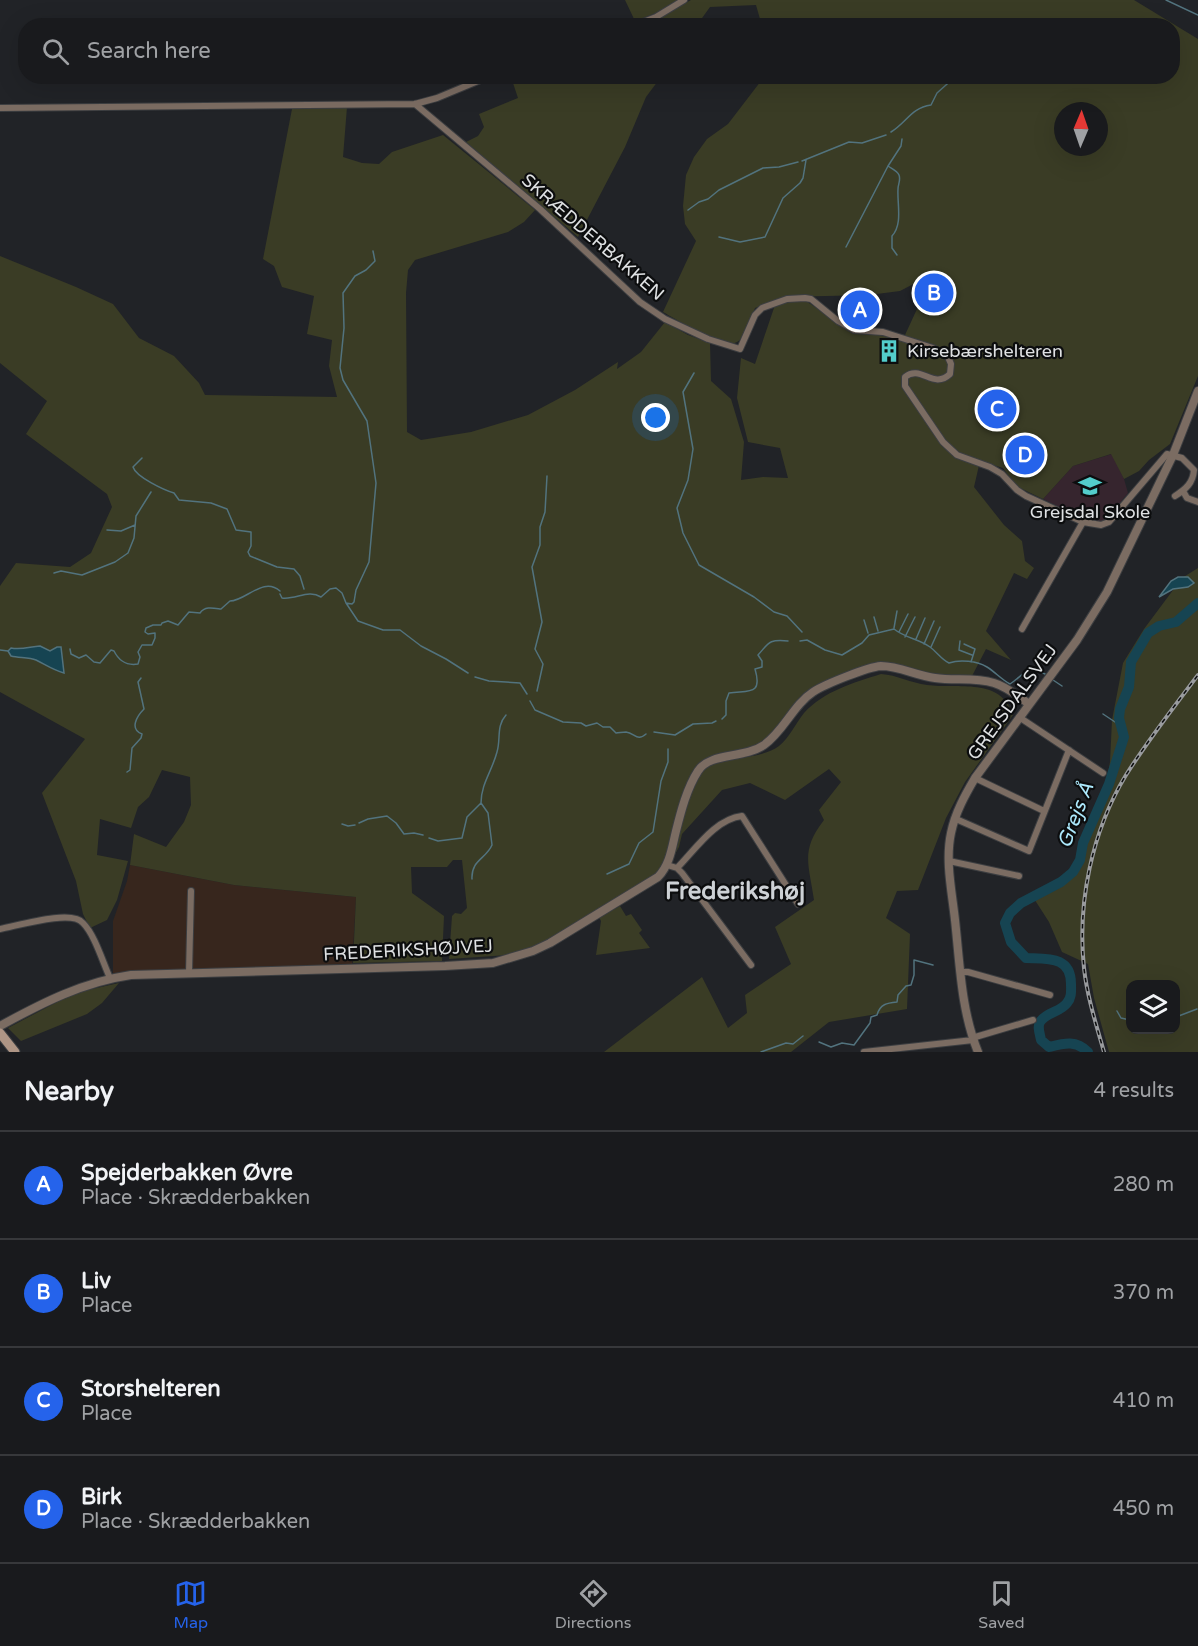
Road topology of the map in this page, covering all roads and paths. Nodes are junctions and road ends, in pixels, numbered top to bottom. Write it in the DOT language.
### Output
graph roads {
  1 [pos="684,0"];
  2 [pos="653,18"];
  3 [pos="471,84"];
  4 [pos="415,104"];
  5 [pos="0,108"];
  6 [pos="1198,391"];
  7 [pos="1173,454"];
  8 [pos="1196,470"];
  9 [pos="1183,491"];
  10 [pos="1175,496"];
  11 [pos="1198,502"];
  12 [pos="1083,522"];
  13 [pos="1022,629"];
  14 [pos="1029,704"];
  15 [pos="1019,717"];
  16 [pos="1069,750"];
  17 [pos="1103,773"];
  18 [pos="975,778"];
  19 [pos="1044,811"];
  20 [pos="956,819"];
  21 [pos="949,861"];
  22 [pos="667,865"];
  23 [pos="677,868"];
  24 [pos="1019,876"];
  25 [pos="191,891"];
  26 [pos="798,904"];
  27 [pos="0,929"];
  28 [pos="751,965"];
  29 [pos="960,972"];
  30 [pos="189,973"];
  31 [pos="110,978"];
  32 [pos="1050,995"];
  33 [pos="1033,1020"];
  34 [pos="0,1026"];
  35 [pos="0,1033"];
  36 [pos="973,1039"];
  37 [pos="890,1050"];
  38 [pos="15,1052"];
  39 [pos="864,1052"];
  40 [pos="978,1052"];
  1 -- 2 [label="street"];
  3 -- 4 [label="street"];
  4 -- 5 [label="street"];
  4 -- 12 [label="street, SKRÆDDERBAKKEN"];
  6 -- 7 [label="street, GREJSDALSVEJ"];
  7 -- 8 [label="street"];
  7 -- 12 [label="street, SKRÆDDERBAKKEN"];
  7 -- 14 [label="street, GREJSDALSVEJ"];
  8 -- 9 [label="street"];
  9 -- 10 [label="street"];
  9 -- 11 [label="street"];
  12 -- 13 [label="street"];
  14 -- 15 [label="street, GREJSDALSVEJ"];
  14 -- 22 [label="street"];
  15 -- 16 [label="street"];
  15 -- 18 [label="street, GREJSDALSVEJ"];
  16 -- 17 [label="street"];
  16 -- 19 [label="street"];
  18 -- 19 [label="street"];
  18 -- 20 [label="street, GREJSDALSVEJ"];
  19 -- 20 [label="street"];
  20 -- 21 [label="street, GREJSDALSVEJ"];
  21 -- 24 [label="street"];
  21 -- 29 [label="street, GREJSDALSVEJ"];
  22 -- 23 [label="street"];
  22 -- 30 [label="street, FREDERIKSHØJVEJ"];
  23 -- 26 [label="street"];
  23 -- 28 [label="street"];
  25 -- 30 [label="street"];
  27 -- 31 [label="street"];
  29 -- 32 [label="street"];
  29 -- 36 [label="street, GREJSDALSVEJ"];
  30 -- 31 [label="street, FREDERIKSHØJVEJ"];
  31 -- 34 [label="street, FREDERIKSHØJVEJ"];
  33 -- 36 [label="street"];
  35 -- 38 [label="main road"];
  36 -- 37 [label="street"];
  36 -- 40 [label="street, GREJSDALSVEJ"];
  37 -- 39 [label="street"];
}
